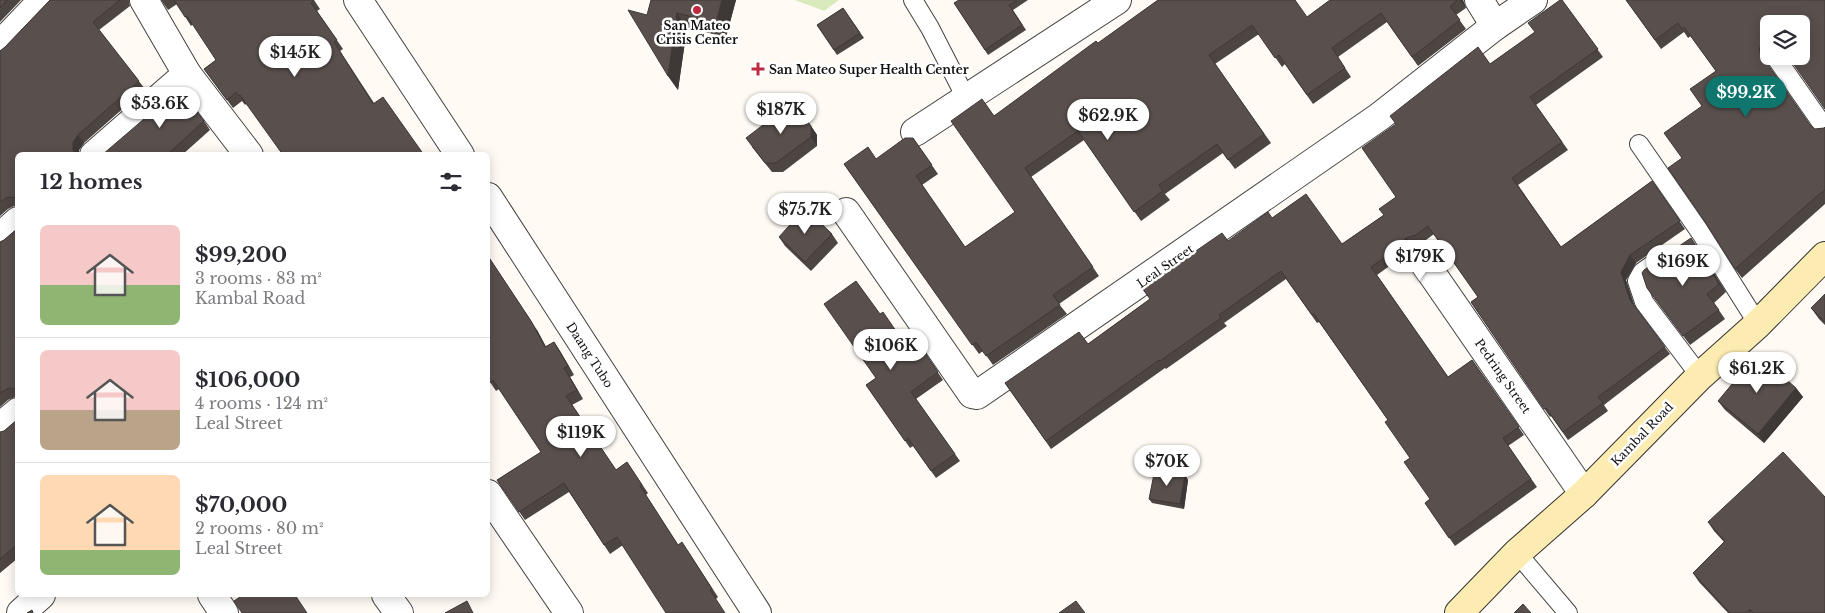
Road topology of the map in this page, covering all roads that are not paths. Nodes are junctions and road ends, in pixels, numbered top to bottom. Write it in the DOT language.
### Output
graph roads {
  1 [pos="43,0"];
  2 [pos="144,0"];
  3 [pos="358,0"];
  4 [pos="913,0"];
  5 [pos="1117,0"];
  6 [pos="1479,0"];
  7 [pos="1533,0"];
  8 [pos="1495,26"];
  9 [pos="0,44"];
  10 [pos="1781,65"];
  11 [pos="187,74"];
  12 [pos="966,98"];
  13 [pos="1825,128"];
  14 [pos="915,132"];
  15 [pos="1639,144"];
  16 [pos="97,152"];
  17 [pos="247,152"];
  18 [pos="458,152"];
  19 [pos="490,200"];
  20 [pos="846,212"];
  21 [pos="15,224"];
  22 [pos="1700,232"];
  23 [pos="0,236"];
  24 [pos="1825,256"];
  25 [pos="1421,258"];
  26 [pos="1758,324"];
  27 [pos="1700,376"];
  28 [pos="15,414"];
  29 [pos="0,427"];
  30 [pos="1584,494"];
  31 [pos="490,497"];
  32 [pos="1517,553"];
  33 [pos="213,597"];
  34 [pos="387,597"];
  35 [pos="1463,612"];
  36 [pos="224,613"];
  37 [pos="399,613"];
  38 [pos="569,613"];
  39 [pos="757,613"];
  40 [pos="1568,613"];
  1 -- 9 [label="street"];
  2 -- 11 [label="street"];
  3 -- 18 [label="street"];
  4 -- 12 [label="lane"];
  5 -- 12 [label="street"];
  6 -- 8 [label="street"];
  7 -- 8 [label="street, Leal Street"];
  8 -- 20 [label="street, Leal Street"];
  10 -- 13 [label="lane"];
  11 -- 16 [label="street"];
  11 -- 17 [label="street"];
  12 -- 14 [label="street"];
  15 -- 22 [label="lane"];
  19 -- 39 [label="street, Daang Tubo"];
  21 -- 23 [label="street"];
  22 -- 26 [label="lane"];
  22 -- 27 [label="lane"];
  24 -- 26 [label="main road, Kambal Road"];
  25 -- 30 [label="street, Pedring Street"];
  26 -- 27 [label="main road, Kambal Road"];
  27 -- 30 [label="main road, Kambal Road"];
  28 -- 29 [label="street"];
  30 -- 32 [label="main road, Kambal Road"];
  31 -- 38 [label="street"];
  32 -- 35 [label="main road, Kambal Road"];
  32 -- 40 [label="lane"];
  33 -- 36 [label="street"];
  34 -- 37 [label="street"];
}
